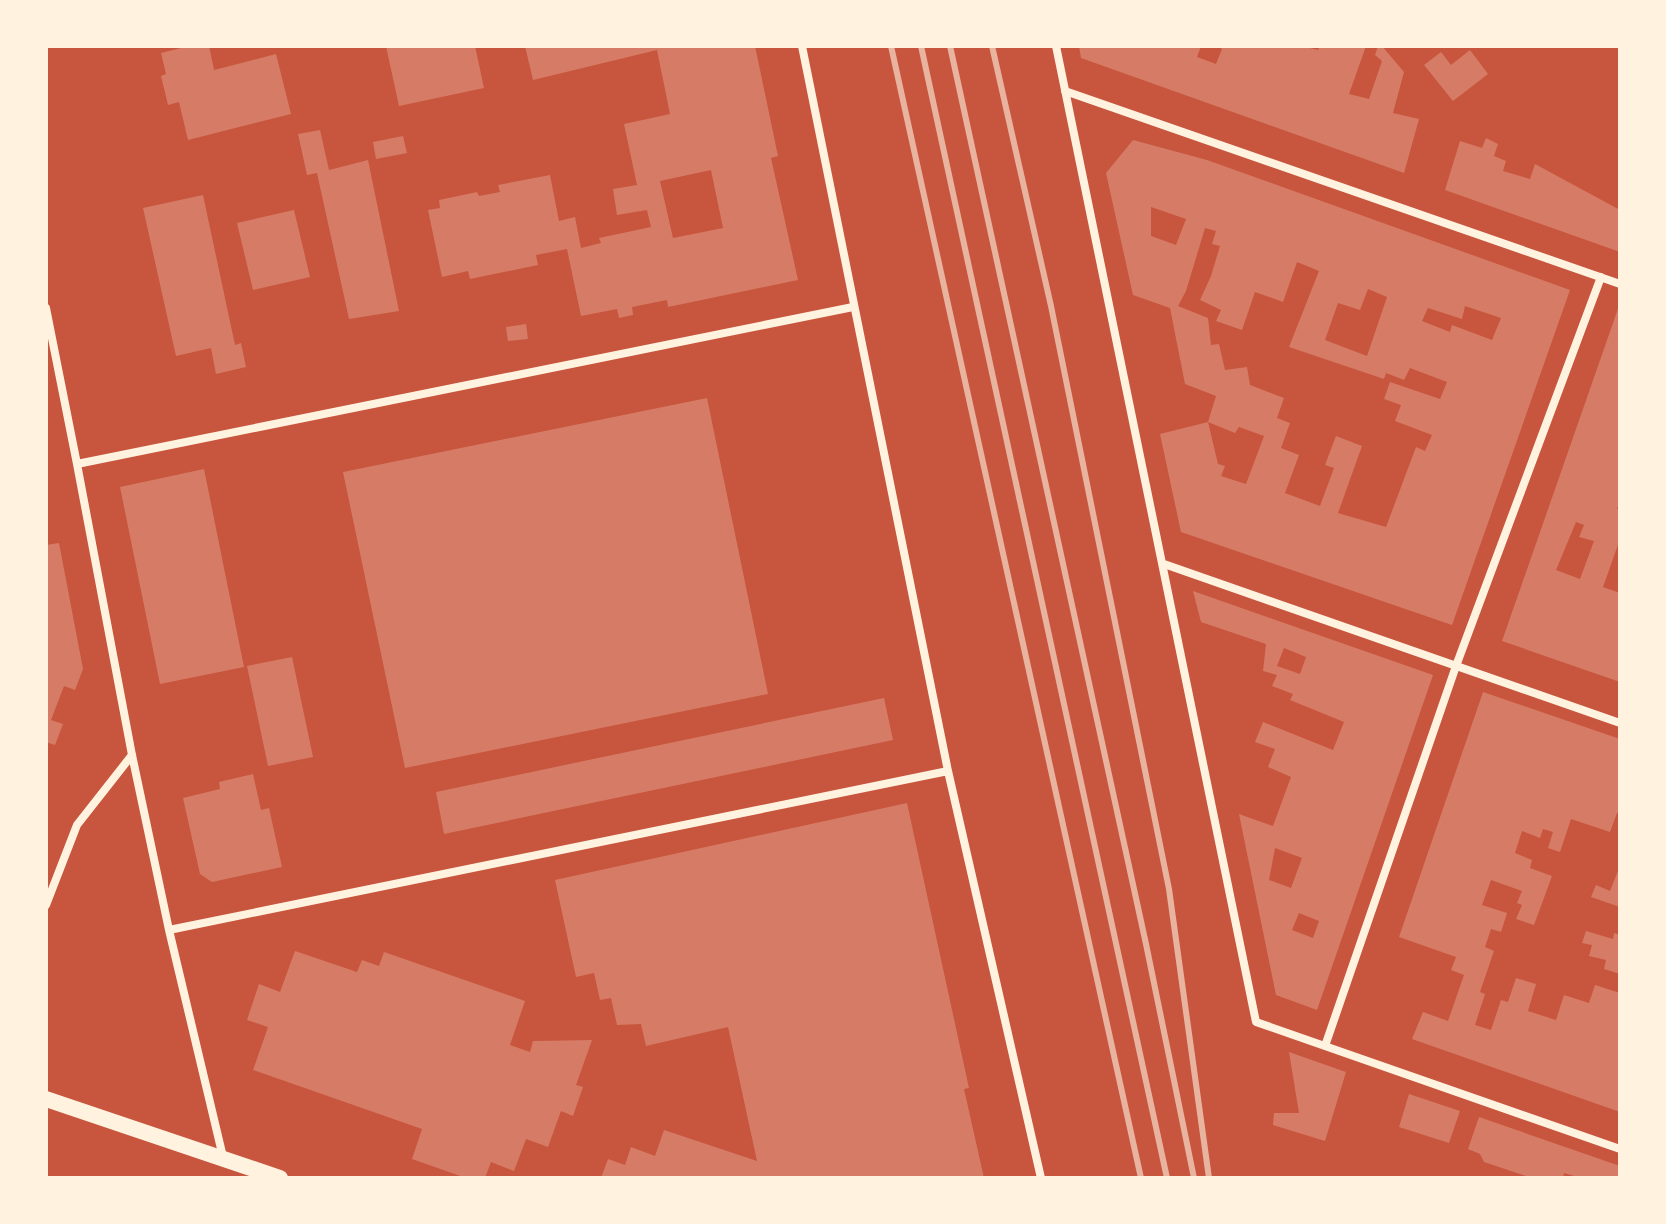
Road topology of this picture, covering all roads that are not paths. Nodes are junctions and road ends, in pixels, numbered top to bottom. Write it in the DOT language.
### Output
graph roads {
  1 [pos="802,46"];
  2 [pos="1056,46"];
  3 [pos="1065,91"];
  4 [pos="1601,277"];
  5 [pos="1620,284"];
  6 [pos="853,307"];
  7 [pos="46,308"];
  8 [pos="77,464"];
  9 [pos="1164,564"];
  10 [pos="1456,666"];
  11 [pos="1620,723"];
  12 [pos="132,755"];
  13 [pos="948,771"];
  14 [pos="46,905"];
  15 [pos="169,930"];
  16 [pos="1325,1046"];
  17 [pos="46,1099"];
  18 [pos="1620,1149"];
  19 [pos="223,1158"];
  20 [pos="280,1178"];
  21 [pos="1041,1178"];
  1 -- 6 [label="street"];
  2 -- 3 [label="street"];
  3 -- 4 [label="street"];
  3 -- 9 [label="street"];
  4 -- 5 [label="street"];
  4 -- 10 [label="street"];
  6 -- 8 [label="street"];
  6 -- 13 [label="street"];
  7 -- 8 [label="street"];
  8 -- 12 [label="street"];
  9 -- 10 [label="street"];
  9 -- 16 [label="street"];
  10 -- 11 [label="street"];
  10 -- 16 [label="street"];
  12 -- 14 [label="street"];
  12 -- 15 [label="street"];
  13 -- 15 [label="street"];
  13 -- 21 [label="street"];
  15 -- 19 [label="street"];
  16 -- 18 [label="street"];
  17 -- 19 [label="main road"];
  19 -- 20 [label="main road"];
}
